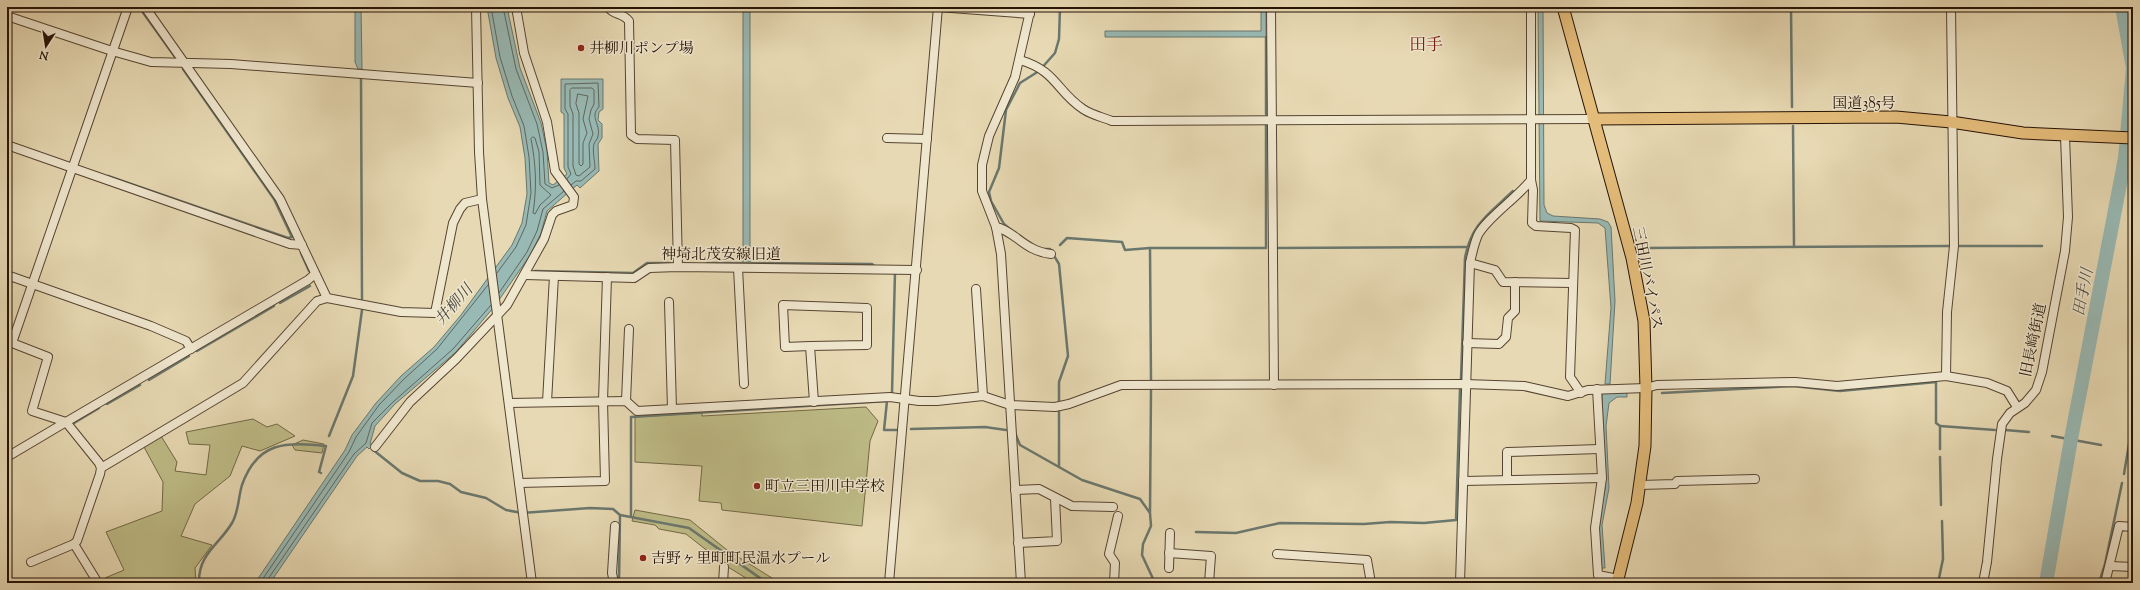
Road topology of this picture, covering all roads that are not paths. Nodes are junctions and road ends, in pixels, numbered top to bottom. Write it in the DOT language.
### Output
graph roads {
  1 [pos="128,7"];
  2 [pos="145,7"];
  3 [pos="476,7"];
  4 [pos="516,7"];
  5 [pos="608,7"];
  6 [pos="938,7"];
  7 [pos="1271,7"];
  8 [pos="1531,7"];
  9 [pos="1563,7"];
  10 [pos="1951,7"];
  11 [pos="1031,11"];
  12 [pos="7,16"];
  13 [pos="112,51"];
  14 [pos="1020,60"];
  15 [pos="185,63"];
  16 [pos="478,83"];
  17 [pos="1538,119"];
  18 [pos="1593,119"];
  19 [pos="1272,120"];
  20 [pos="1951,122"];
  21 [pos="2065,136"];
  22 [pos="886,138"];
  23 [pos="2133,138"];
  24 [pos="927,139"];
  25 [pos="7,145"];
  26 [pos="72,168"];
  27 [pos="1531,180"];
  28 [pos="482,199"];
  29 [pos="996,227"];
  30 [pos="302,244"];
  31 [pos="1051,254"];
  32 [pos="1470,263"];
  33 [pos="678,267"];
  34 [pos="738,268"];
  35 [pos="917,270"];
  36 [pos="314,274"];
  37 [pos="7,275"];
  38 [pos="525,275"];
  39 [pos="554,276"];
  40 [pos="607,277"];
  41 [pos="1516,282"];
  42 [pos="1572,283"];
  43 [pos="33,284"];
  44 [pos="976,289"];
  45 [pos="327,298"];
  46 [pos="669,302"];
  47 [pos="497,311"];
  48 [pos="629,329"];
  49 [pos="9,342"];
  50 [pos="1467,343"];
  51 [pos="810,346"];
  52 [pos="191,349"];
  53 [pos="1946,376"];
  54 [pos="744,384"];
  55 [pos="1465,384"];
  56 [pos="1274,385"];
  57 [pos="1646,388"];
  58 [pos="1597,389"];
  59 [pos="1581,393"];
  60 [pos="983,396"];
  61 [pos="906,398"];
  62 [pos="603,401"];
  63 [pos="626,401"];
  64 [pos="547,402"];
  65 [pos="814,402"];
  66 [pos="509,403"];
  67 [pos="1010,405"];
  68 [pos="2017,407"];
  69 [pos="672,409"];
  70 [pos="66,422"];
  71 [pos="375,447"];
  72 [pos="1599,449"];
  73 [pos="7,457"];
  74 [pos="101,468"];
  75 [pos="1602,478"];
  76 [pos="1755,479"];
  77 [pos="1507,480"];
  78 [pos="1463,481"];
  79 [pos="519,483"];
  80 [pos="1640,485"];
  81 [pos="1015,490"];
  82 [pos="1055,498"];
  83 [pos="1113,507"];
  84 [pos="1118,516"];
  85 [pos="615,526"];
  86 [pos="2133,527"];
  87 [pos="1170,533"];
  88 [pos="1018,543"];
  89 [pos="74,544"];
  90 [pos="1170,553"];
  91 [pos="1277,554"];
  92 [pos="31,562"];
  93 [pos="2110,566"];
  94 [pos="724,567"];
  95 [pos="2133,567"];
  96 [pos="1169,568"];
  97 [pos="1617,581"];
  98 [pos="98,583"];
  99 [pos="532,583"];
  100 [pos="614,583"];
  101 [pos="723,583"];
  102 [pos="889,583"];
  103 [pos="1021,583"];
  104 [pos="1114,583"];
  105 [pos="1209,583"];
  106 [pos="1371,583"];
  107 [pos="1460,583"];
  108 [pos="1983,583"];
  109 [pos="2105,583"];
  1 -- 13 [label="street"];
  2 -- 15 [label="street"];
  3 -- 16 [label="street"];
  4 -- 38 [label="street"];
  5 -- 33 [label="street"];
  6 -- 11 [label="street"];
  6 -- 24 [label="street"];
  7 -- 19 [label="street"];
  8 -- 17 [label="street"];
  9 -- 18 [label="highway, 三田川バイパス"];
  10 -- 20 [label="street"];
  11 -- 14 [label="street"];
  12 -- 13 [label="street"];
  13 -- 15 [label="street"];
  13 -- 26 [label="street"];
  14 -- 19 [label="street"];
  14 -- 29 [label="street"];
  15 -- 16 [label="street"];
  15 -- 30 [label="street"];
  16 -- 28 [label="street"];
  17 -- 18 [label="street"];
  17 -- 19 [label="street"];
  17 -- 27 [label="street"];
  18 -- 20 [label="highway, 国道385号"];
  18 -- 57 [label="highway, 三田川バイパス"];
  19 -- 56 [label="street"];
  20 -- 21 [label="highway, 国道385号"];
  20 -- 53 [label="street"];
  21 -- 23 [label="highway, 国道385号"];
  21 -- 68 [label="street, 旧長崎街道"];
  22 -- 24 [label="street"];
  24 -- 35 [label="street"];
  25 -- 26 [label="street"];
  26 -- 30 [label="street"];
  26 -- 43 [label="street"];
  27 -- 32 [label="street"];
  27 -- 42 [label="street"];
  28 -- 45 [label="street"];
  28 -- 47 [label="street"];
  29 -- 31 [label="street"];
  29 -- 67 [label="street"];
  30 -- 36 [label="street"];
  32 -- 41 [label="street"];
  32 -- 50 [label="street"];
  33 -- 34 [label="street, 神埼北茂安線旧道"];
  33 -- 40 [label="street, 神埼北茂安線旧道"];
  34 -- 35 [label="street, 神埼北茂安線旧道"];
  34 -- 54 [label="street"];
  35 -- 61 [label="street"];
  36 -- 45 [label="street"];
  36 -- 52 [label="street"];
  37 -- 43 [label="street"];
  38 -- 39 [label="street, 神埼北茂安線旧道"];
  38 -- 47 [label="street"];
  39 -- 40 [label="street, 神埼北茂安線旧道"];
  39 -- 64 [label="street"];
  40 -- 62 [label="street"];
  41 -- 42 [label="street"];
  41 -- 50 [label="street"];
  42 -- 59 [label="street"];
  43 -- 49 [label="street"];
  43 -- 52 [label="street"];
  44 -- 60 [label="street"];
  45 -- 74 [label="street"];
  46 -- 69 [label="street"];
  47 -- 66 [label="street"];
  47 -- 71 [label="street"];
  48 -- 63 [label="street"];
  49 -- 70 [label="street"];
  50 -- 55 [label="street"];
  51 -- 51 [label="street"];
  51 -- 65 [label="street"];
  52 -- 70 [label="street"];
  53 -- 57 [label="street"];
  53 -- 68 [label="street"];
  55 -- 56 [label="street"];
  55 -- 59 [label="street"];
  55 -- 78 [label="street"];
  56 -- 67 [label="street"];
  57 -- 58 [label="street"];
  57 -- 80 [label="highway, 三田川バイパス"];
  58 -- 59 [label="street"];
  58 -- 72 [label="street"];
  60 -- 61 [label="street"];
  60 -- 67 [label="street"];
  61 -- 65 [label="street"];
  61 -- 102 [label="street"];
  62 -- 63 [label="street"];
  62 -- 64 [label="street"];
  62 -- 79 [label="street"];
  63 -- 69 [label="street"];
  64 -- 66 [label="street"];
  65 -- 69 [label="street"];
  66 -- 79 [label="street"];
  67 -- 81 [label="street"];
  68 -- 108 [label="street, 旧長崎街道"];
  70 -- 73 [label="street"];
  70 -- 74 [label="street"];
  72 -- 75 [label="street"];
  72 -- 77 [label="street"];
  74 -- 89 [label="street"];
  75 -- 77 [label="street"];
  75 -- 97 [label="street"];
  76 -- 80 [label="street"];
  77 -- 78 [label="street"];
  78 -- 107 [label="street"];
  79 -- 99 [label="street"];
  80 -- 97 [label="highway, 三田川バイパス"];
  81 -- 82 [label="street"];
  81 -- 88 [label="street"];
  82 -- 83 [label="street"];
  82 -- 88 [label="street"];
  84 -- 104 [label="street"];
  85 -- 100 [label="street"];
  86 -- 93 [label="street"];
  87 -- 90 [label="street"];
  88 -- 103 [label="street"];
  89 -- 92 [label="street"];
  89 -- 98 [label="street"];
  90 -- 96 [label="street"];
  90 -- 105 [label="street"];
  91 -- 106 [label="street"];
  93 -- 95 [label="street"];
  93 -- 109 [label="street"];
  94 -- 101 [label="street"];
}
